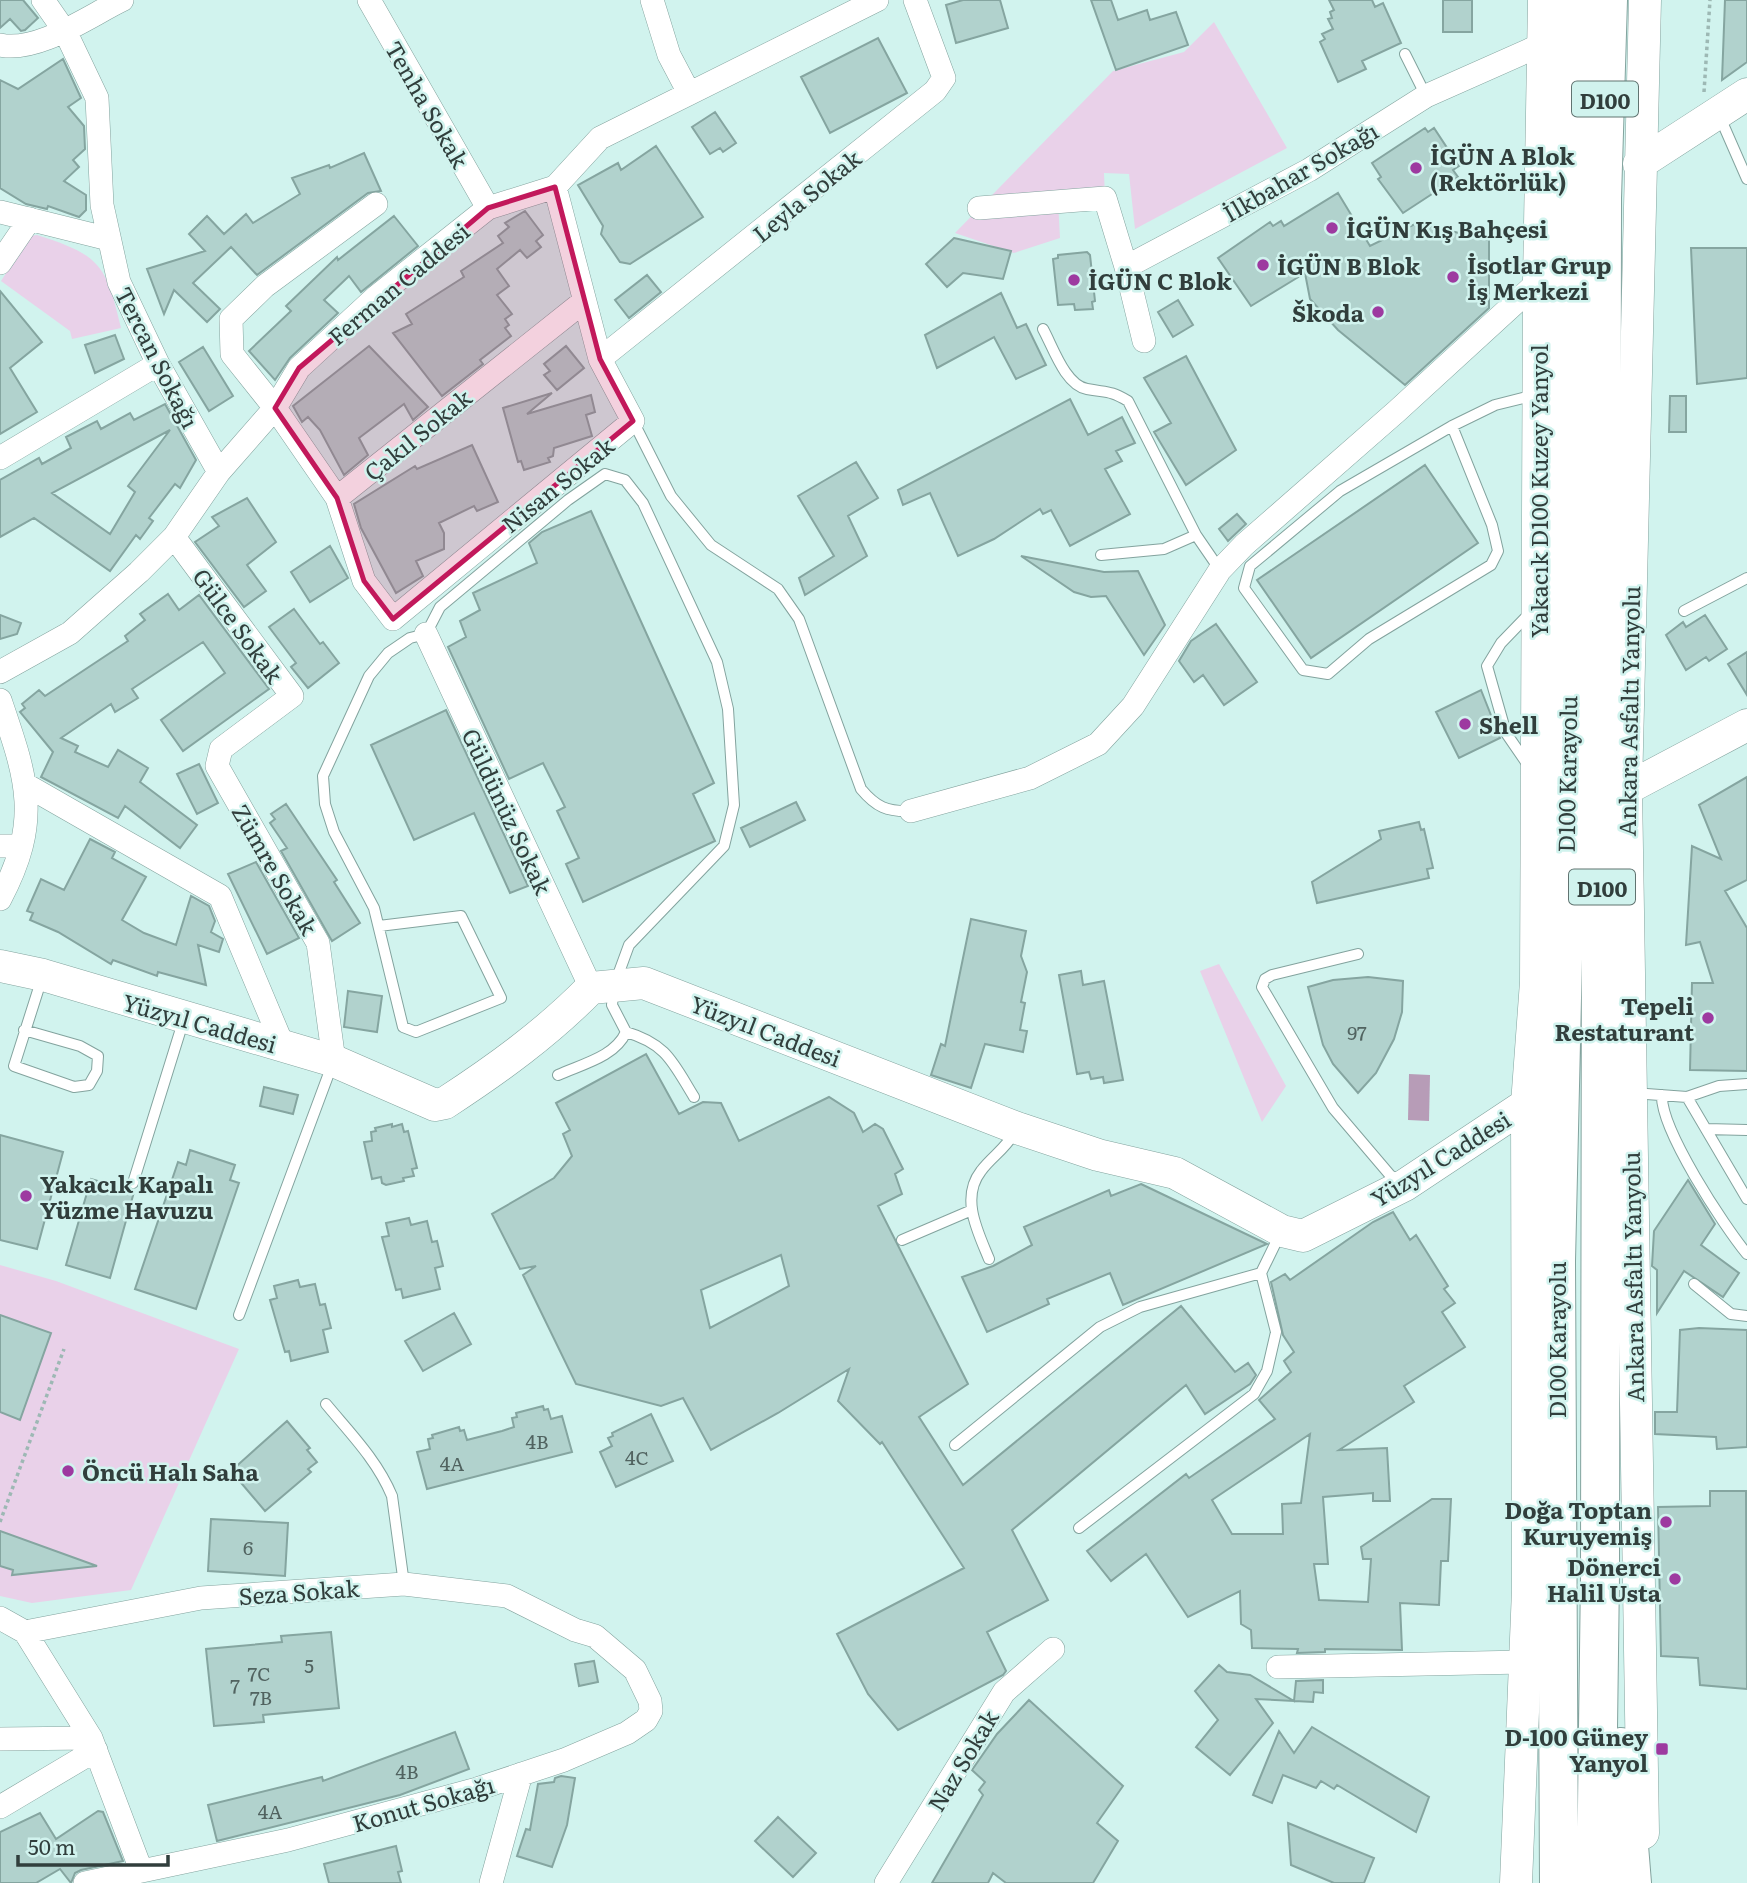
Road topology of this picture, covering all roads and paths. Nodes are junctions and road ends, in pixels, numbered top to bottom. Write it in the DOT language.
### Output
graph roads {
  1 [pos="43,0"];
  2 [pos="122,0"];
  3 [pos="369,0"];
  4 [pos="652,0"];
  5 [pos="877,0"];
  6 [pos="915,0"];
  7 [pos="1544,0"];
  8 [pos="1571,0"];
  9 [pos="1608,0"];
  10 [pos="1645,0"];
  11 [pos="1710,0"];
  12 [pos="66,33"];
  13 [pos="1543,44"];
  14 [pos="0,45"];
  15 [pos="1405,54"];
  16 [pos="689,93"];
  17 [pos="1747,94"];
  18 [pos="1426,96"];
  19 [pos="1710,118"];
  20 [pos="1639,164"];
  21 [pos="1747,179"];
  22 [pos="555,187"];
  23 [pos="376,204"];
  24 [pos="488,208"];
  25 [pos="979,208"];
  26 [pos="0,212"];
  27 [pos="30,219"];
  28 [pos="109,239"];
  29 [pos="0,263"];
  30 [pos="1126,267"];
  31 [pos="1539,281"];
  32 [pos="583,302"];
  33 [pos="1043,329"];
  34 [pos="1144,341"];
  35 [pos="600,359"];
  36 [pos="158,364"];
  37 [pos="1538,394"];
  38 [pos="275,408"];
  39 [pos="633,421"];
  40 [pos="1452,426"];
  41 [pos="0,458"];
  42 [pos="219,472"];
  43 [pos="337,498"];
  44 [pos="1196,535"];
  45 [pos="174,537"];
  46 [pos="1101,555"];
  47 [pos="1220,570"];
  48 [pos="1747,578"];
  49 [pos="1536,606"];
  50 [pos="1684,611"];
  51 [pos="426,634"];
  52 [pos="0,672"];
  53 [pos="0,700"];
  54 [pos="1747,724"];
  55 [pos="240,732"];
  56 [pos="1626,774"];
  57 [pos="1538,779"];
  58 [pos="26,785"];
  59 [pos="911,811"];
  60 [pos="11,846"];
  61 [pos="0,898"];
  62 [pos="379,926"];
  63 [pos="1602,927"];
  64 [pos="1358,954"];
  65 [pos="0,966"];
  66 [pos="43,975"];
  67 [pos="1536,982"];
  68 [pos="603,987"];
  69 [pos="184,1018"];
  70 [pos="24,1030"];
  71 [pos="626,1032"];
  72 [pos="283,1046"];
  73 [pos="334,1061"];
  74 [pos="558,1074"];
  75 [pos="1747,1084"];
  76 [pos="1630,1093"];
  77 [pos="1662,1095"];
  78 [pos="694,1097"];
  79 [pos="1688,1097"];
  80 [pos="1527,1104"];
  81 [pos="1017,1128"];
  82 [pos="1706,1129"];
  83 [pos="1747,1130"];
  84 [pos="133,1183"];
  85 [pos="1405,1185"];
  86 [pos="1747,1199"];
  87 [pos="972,1210"];
  88 [pos="1282,1231"];
  89 [pos="902,1240"];
  90 [pos="1747,1254"];
  91 [pos="989,1259"];
  92 [pos="1556,1261"];
  93 [pos="1261,1273"];
  94 [pos="1693,1284"];
  95 [pos="239,1315"];
  96 [pos="1747,1316"];
  97 [pos="64,1349"];
  98 [pos="326,1404"];
  99 [pos="955,1445"];
  100 [pos="0,1522"];
  101 [pos="1079,1528"];
  102 [pos="1600,1575"];
  103 [pos="404,1584"];
  104 [pos="0,1618"];
  105 [pos="25,1632"];
  106 [pos="595,1636"];
  107 [pos="1053,1649"];
  108 [pos="1524,1662"];
  109 [pos="1278,1667"];
  110 [pos="0,1739"];
  111 [pos="93,1744"];
  112 [pos="521,1774"];
  113 [pos="0,1807"];
  114 [pos="1557,1808"];
  115 [pos="141,1870"];
  116 [pos="85,1883"];
  117 [pos="491,1883"];
  118 [pos="886,1883"];
  119 [pos="1516,1883"];
  120 [pos="1551,1883"];
  121 [pos="1559,1883"];
  122 [pos="1596,1883"];
  123 [pos="1632,1883"];
  124 [pos="1642,1883"];
  1 -- 12 [label="street, Tercan Sokağı"];
  2 -- 12 [label="street"];
  3 -- 24 [label="street, Tenha Sokak"];
  4 -- 16 [label="street"];
  5 -- 16 [label="street"];
  6 -- 35 [label="street, Leyla Sokak"];
  7 -- 13 [label="main road, Yakacık D100 Kuzey Yanyol"];
  8 -- 92 [label="highway, D100 Karayolu / D100"];
  9 -- 63 [label="highway, D100 Karayolu / D100"];
  10 -- 20 [label="main road, Ankara Asfaltı Yanyolu"];
  11 -- 19 [label="path"];
  12 -- 14 [label="street"];
  12 -- 28 [label="street, Tercan Sokağı"];
  13 -- 18 [label="street, İlkbahar Sokağı"];
  13 -- 31 [label="main road, Yakacık D100 Kuzey Yanyol"];
  15 -- 18 [label="lane"];
  16 -- 22 [label="street"];
  17 -- 19 [label="main road"];
  18 -- 30 [label="street, İlkbahar Sokağı"];
  19 -- 20 [label="main road"];
  19 -- 21 [label="lane"];
  20 -- 56 [label="main road, Ankara Asfaltı Yanyolu"];
  22 -- 24 [label="street, Ferman Caddesi"];
  22 -- 32 [label="street, Nisan Sokak"];
  23 -- 38 [label="street"];
  24 -- 38 [label="street, Ferman Caddesi"];
  25 -- 30 [label="street"];
  26 -- 27 [label="street"];
  27 -- 28 [label="street"];
  27 -- 29 [label="street"];
  28 -- 36 [label="street, Tercan Sokağı"];
  30 -- 34 [label="street"];
  31 -- 37 [label="main road, Yakacık D100 Kuzey Yanyol"];
  31 -- 47 [label="street"];
  32 -- 35 [label="street, Nisan Sokak"];
  32 -- 43 [label="street, Çakıl Sokak"];
  33 -- 44 [label="lane"];
  35 -- 39 [label="street, Nisan Sokak"];
  36 -- 41 [label="street"];
  36 -- 42 [label="street, Tercan Sokağı"];
  37 -- 40 [label="lane"];
  37 -- 49 [label="main road, Yakacık D100 Kuzey Yanyol"];
  38 -- 42 [label="street, Ferman Caddesi"];
  38 -- 43 [label="street"];
  39 -- 43 [label="street, Nisan Sokak"];
  39 -- 59 [label="lane"];
  40 -- 40 [label="lane"];
  42 -- 45 [label="street, Ferman Caddesi"];
  44 -- 46 [label="lane"];
  44 -- 47 [label="lane"];
  45 -- 52 [label="street, Ferman Caddesi"];
  45 -- 55 [label="street, Gülce Sokak"];
  47 -- 59 [label="street"];
  48 -- 50 [label="lane"];
  49 -- 57 [label="main road, Yakacık D100 Kuzey Yanyol"];
  49 -- 57 [label="lane"];
  51 -- 62 [label="lane"];
  51 -- 68 [label="street, Güldünüz Sokak"];
  51 -- 68 [label="lane"];
  53 -- 58 [label="street"];
  54 -- 56 [label="main road"];
  55 -- 73 [label="street, Zümre Sokak"];
  56 -- 63 [label="highway"];
  56 -- 76 [label="main road, Ankara Asfaltı Yanyolu"];
  57 -- 67 [label="main road, Yakacık D100 Kuzey Yanyol"];
  58 -- 60 [label="street"];
  58 -- 72 [label="street"];
  60 -- 61 [label="street"];
  62 -- 62 [label="lane"];
  63 -- 102 [label="highway, D100 Karayolu / D100"];
  64 -- 85 [label="lane"];
  65 -- 66 [label="main road, Yüzyıl Caddesi"];
  66 -- 69 [label="main road, Yüzyıl Caddesi"];
  66 -- 70 [label="lane"];
  67 -- 80 [label="main road"];
  67 -- 92 [label="highway, D100"];
  68 -- 71 [label="lane"];
  68 -- 73 [label="main road, Yüzyıl Caddesi"];
  68 -- 81 [label="main road, Yüzyıl Caddesi"];
  69 -- 72 [label="main road, Yüzyıl Caddesi"];
  69 -- 84 [label="lane"];
  70 -- 70 [label="lane"];
  71 -- 74 [label="lane"];
  71 -- 78 [label="lane"];
  72 -- 73 [label="main road, Yüzyıl Caddesi"];
  73 -- 95 [label="lane"];
  75 -- 79 [label="lane"];
  76 -- 77 [label="lane"];
  76 -- 124 [label="main road, Ankara Asfaltı Yanyolu"];
  77 -- 79 [label="lane"];
  77 -- 90 [label="lane"];
  79 -- 82 [label="lane"];
  80 -- 85 [label="main road, Yüzyıl Caddesi"];
  80 -- 108 [label="main road"];
  81 -- 87 [label="lane"];
  81 -- 88 [label="main road, Yüzyıl Caddesi"];
  82 -- 83 [label="lane"];
  82 -- 86 [label="lane"];
  85 -- 88 [label="main road, Yüzyıl Caddesi"];
  87 -- 89 [label="lane"];
  87 -- 91 [label="lane"];
  88 -- 93 [label="lane"];
  92 -- 114 [label="highway, D100 Karayolu / D100"];
  93 -- 99 [label="lane"];
  93 -- 101 [label="lane"];
  94 -- 96 [label="lane"];
  97 -- 100 [label="path"];
  98 -- 103 [label="lane"];
  102 -- 122 [label="highway, D100 Karayolu / D100"];
  102 -- 123 [label="highway"];
  103 -- 105 [label="street, Seza Sokak"];
  103 -- 106 [label="street, Seza Sokak"];
  104 -- 105 [label="street"];
  105 -- 111 [label="street"];
  106 -- 112 [label="street, Konut Sokağı"];
  107 -- 118 [label="street, Naz Sokak"];
  108 -- 109 [label="street"];
  108 -- 119 [label="main road"];
  110 -- 111 [label="street"];
  111 -- 113 [label="street"];
  111 -- 115 [label="street"];
  112 -- 115 [label="street, Konut Sokağı"];
  112 -- 117 [label="street"];
  114 -- 120 [label="highway"];
  114 -- 121 [label="highway, D100 Karayolu / D100"];
  115 -- 116 [label="street, Konut Sokağı"];
}
